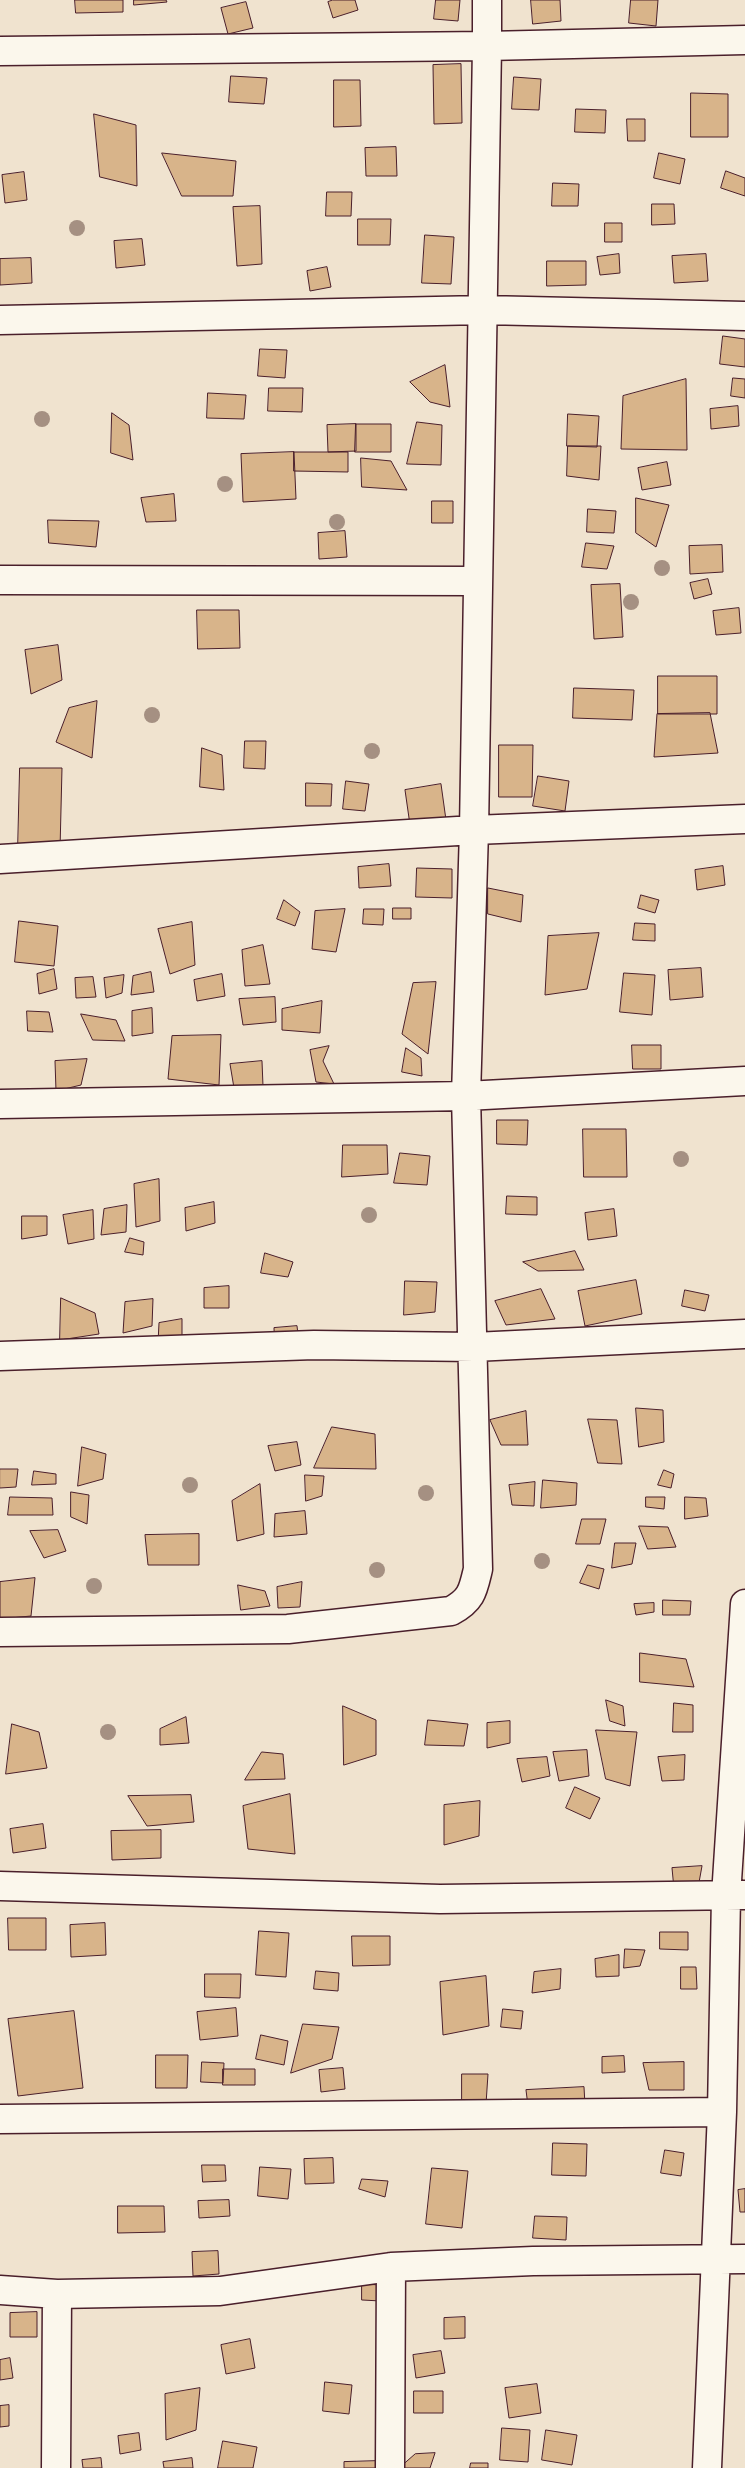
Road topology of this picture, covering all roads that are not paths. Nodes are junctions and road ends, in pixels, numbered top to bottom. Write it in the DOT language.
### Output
graph roads {
  1 [pos="487,0"];
  2 [pos="745,40"];
  3 [pos="487,46"];
  4 [pos="0,52"];
  5 [pos="484,310"];
  6 [pos="745,316"];
  7 [pos="0,320"];
  8 [pos="0,580"];
  9 [pos="478,581"];
  10 [pos="745,819"];
  11 [pos="474,830"];
  12 [pos="0,859"];
  13 [pos="745,1081"];
  14 [pos="466,1096"];
  15 [pos="0,1104"];
  16 [pos="745,1334"];
  17 [pos="474,1347"];
  18 [pos="0,1356"];
  19 [pos="745,1604"];
  20 [pos="745,1613"];
  21 [pos="0,1632"];
  22 [pos="0,1886"];
  23 [pos="735,1896"];
  24 [pos="722,2112"];
  25 [pos="0,2118"];
  26 [pos="715,2259"];
  27 [pos="745,2259"];
  28 [pos="391,2267"];
  29 [pos="0,2290"];
  30 [pos="57,2294"];
  31 [pos="56,2468"];
  32 [pos="390,2468"];
  33 [pos="707,2468"];
  1 -- 3 [label="street"];
  2 -- 3 [label="street"];
  3 -- 4 [label="street"];
  3 -- 5 [label="street"];
  5 -- 6 [label="street"];
  5 -- 7 [label="street"];
  5 -- 9 [label="street"];
  8 -- 9 [label="street"];
  9 -- 11 [label="street"];
  10 -- 11 [label="street"];
  11 -- 12 [label="street"];
  11 -- 14 [label="street"];
  13 -- 14 [label="street"];
  14 -- 15 [label="street"];
  14 -- 17 [label="street"];
  16 -- 17 [label="street"];
  17 -- 18 [label="street"];
  17 -- 21 [label="street"];
  19 -- 20 [label="street"];
  20 -- 23 [label="street"];
  22 -- 23 [label="street"];
  23 -- 24 [label="street"];
  24 -- 25 [label="street"];
  24 -- 26 [label="street"];
  26 -- 27 [label="street"];
  26 -- 28 [label="street"];
  26 -- 33 [label="street"];
  28 -- 30 [label="street"];
  28 -- 32 [label="street"];
  29 -- 30 [label="street"];
  30 -- 31 [label="street"];
}
